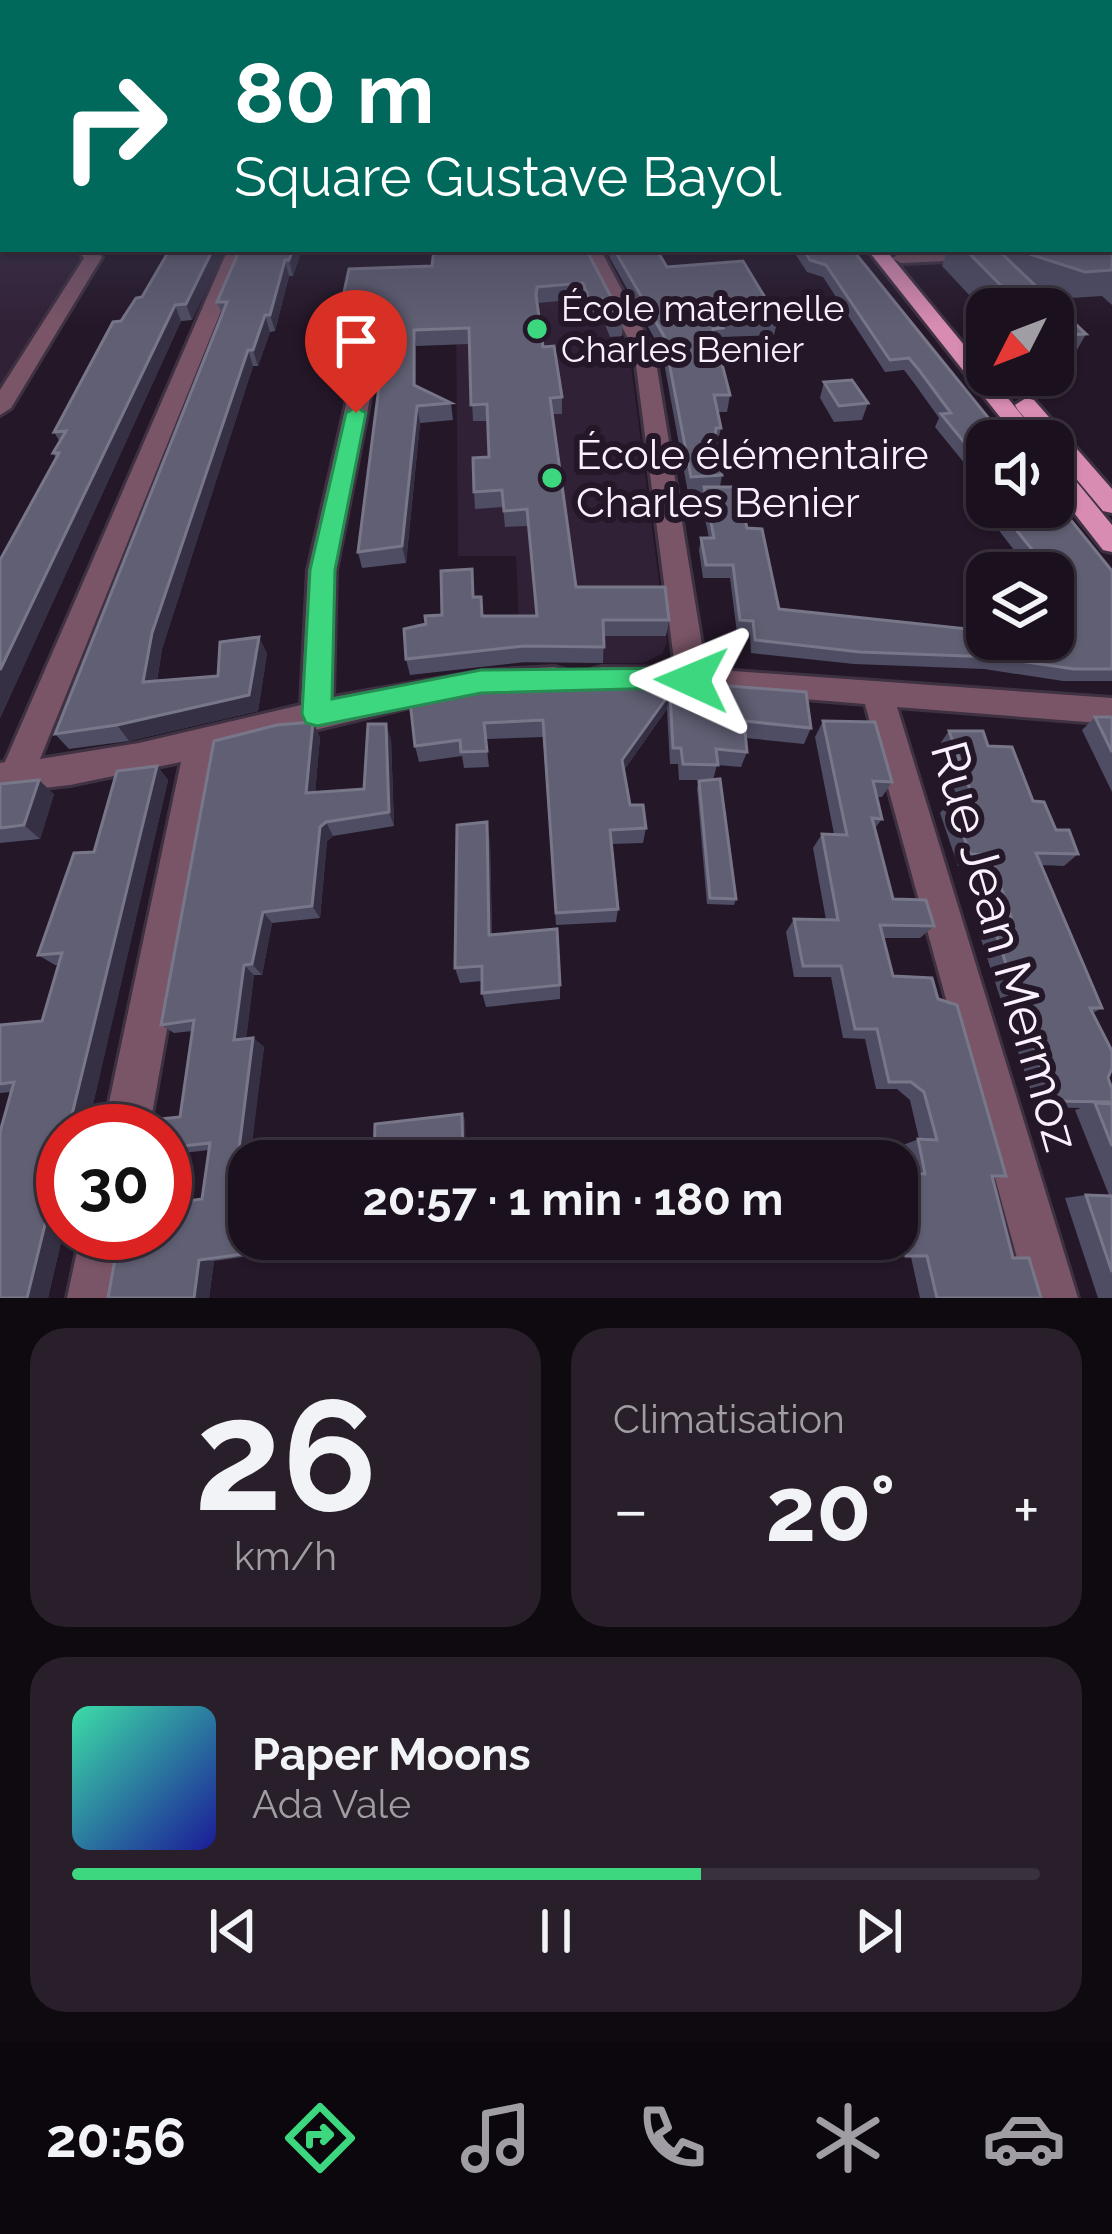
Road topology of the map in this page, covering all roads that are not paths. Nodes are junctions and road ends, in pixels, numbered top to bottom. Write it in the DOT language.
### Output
graph roads {
  1 [pos="88,252"];
  2 [pos="236,252"];
  3 [pos="593,252"];
  4 [pos="878,252"];
  5 [pos="993,252"];
  6 [pos="897,254"];
  7 [pos="966,334"];
  8 [pos="396,365"];
  9 [pos="1019,396"];
  10 [pos="0,408"];
  11 [pos="1014,420"];
  12 [pos="1074,495"];
  13 [pos="1112,505"];
  14 [pos="1112,542"];
  15 [pos="692,680"];
  16 [pos="877,692"];
  17 [pos="1112,711"];
  18 [pos="317,714"];
  19 [pos="200,744"];
  20 [pos="8,778"];
  21 [pos="131,1104"];
  22 [pos="100,1260"];
  23 [pos="92,1298"];
  24 [pos="1053,1298"];
  1 -- 10 [label="street"];
  2 -- 20 [label="street"];
  3 -- 15 [label="street"];
  4 -- 11 [label="main road"];
  5 -- 6 [label="street"];
  6 -- 7 [label="main road"];
  8 -- 18 [label="street"];
  9 -- 13 [label="main road"];
  12 -- 14 [label="main road"];
  15 -- 16 [label="street"];
  15 -- 18 [label="street"];
  16 -- 17 [label="street"];
  16 -- 24 [label="street, Rue Jean Mermoz"];
  18 -- 19 [label="street"];
  19 -- 20 [label="street"];
  19 -- 21 [label="street"];
  22 -- 23 [label="street"];
}
